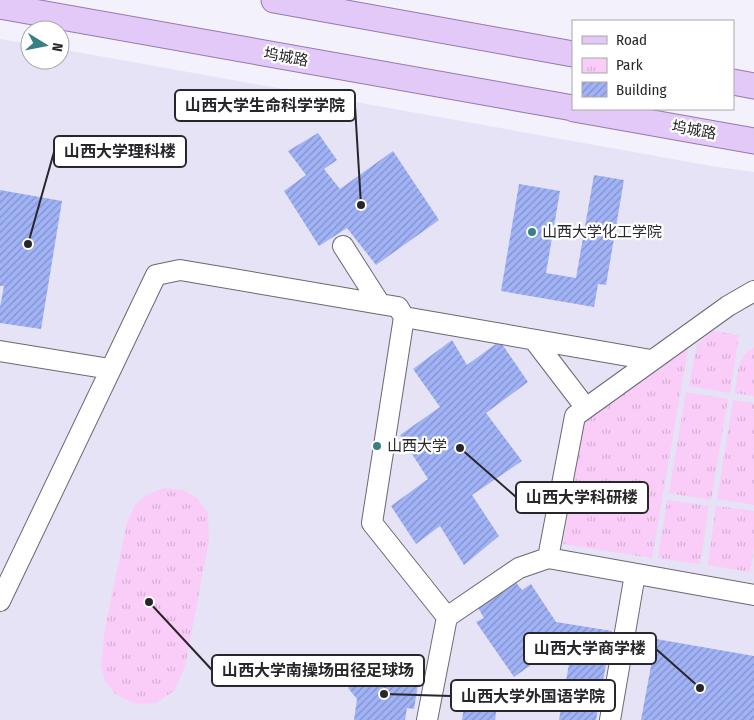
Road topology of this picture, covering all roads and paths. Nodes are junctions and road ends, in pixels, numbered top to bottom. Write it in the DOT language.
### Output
graph roads {
  1 [pos="274,0"];
  2 [pos="0,6"];
  3 [pos="572,54"];
  4 [pos="734,82"];
  5 [pos="754,86"];
  6 [pos="572,109"];
  7 [pos="580,110"];
  8 [pos="754,141"];
  9 [pos="343,246"];
  10 [pos="754,291"];
  11 [pos="380,304"];
  12 [pos="728,306"];
  13 [pos="754,310"];
  14 [pos="404,317"];
  15 [pos="534,340"];
  16 [pos="0,351"];
  17 [pos="651,360"];
  18 [pos="110,369"];
  19 [pos="586,408"];
  20 [pos="548,558"];
  21 [pos="636,574"];
  22 [pos="754,595"];
  23 [pos="0,601"];
  24 [pos="447,617"];
  25 [pos="427,720"];
  26 [pos="610,720"];
  1 -- 3 [label="main road"];
  2 -- 6 [label="main road, 坞城路"];
  4 -- 5 [label="main road"];
  7 -- 8 [label="main road, 坞城路"];
  9 -- 11 [label="lane"];
  10 -- 12 [label="lane"];
  11 -- 14 [label="lane"];
  11 -- 18 [label="lane"];
  12 -- 13 [label="lane"];
  12 -- 17 [label="lane"];
  14 -- 15 [label="lane"];
  14 -- 24 [label="lane"];
  15 -- 17 [label="lane"];
  15 -- 19 [label="lane"];
  16 -- 18 [label="lane"];
  17 -- 19 [label="lane"];
  18 -- 23 [label="lane"];
  19 -- 20 [label="lane"];
  20 -- 21 [label="lane"];
  20 -- 24 [label="lane"];
  21 -- 22 [label="lane"];
  21 -- 26 [label="lane"];
  24 -- 25 [label="lane"];
}
